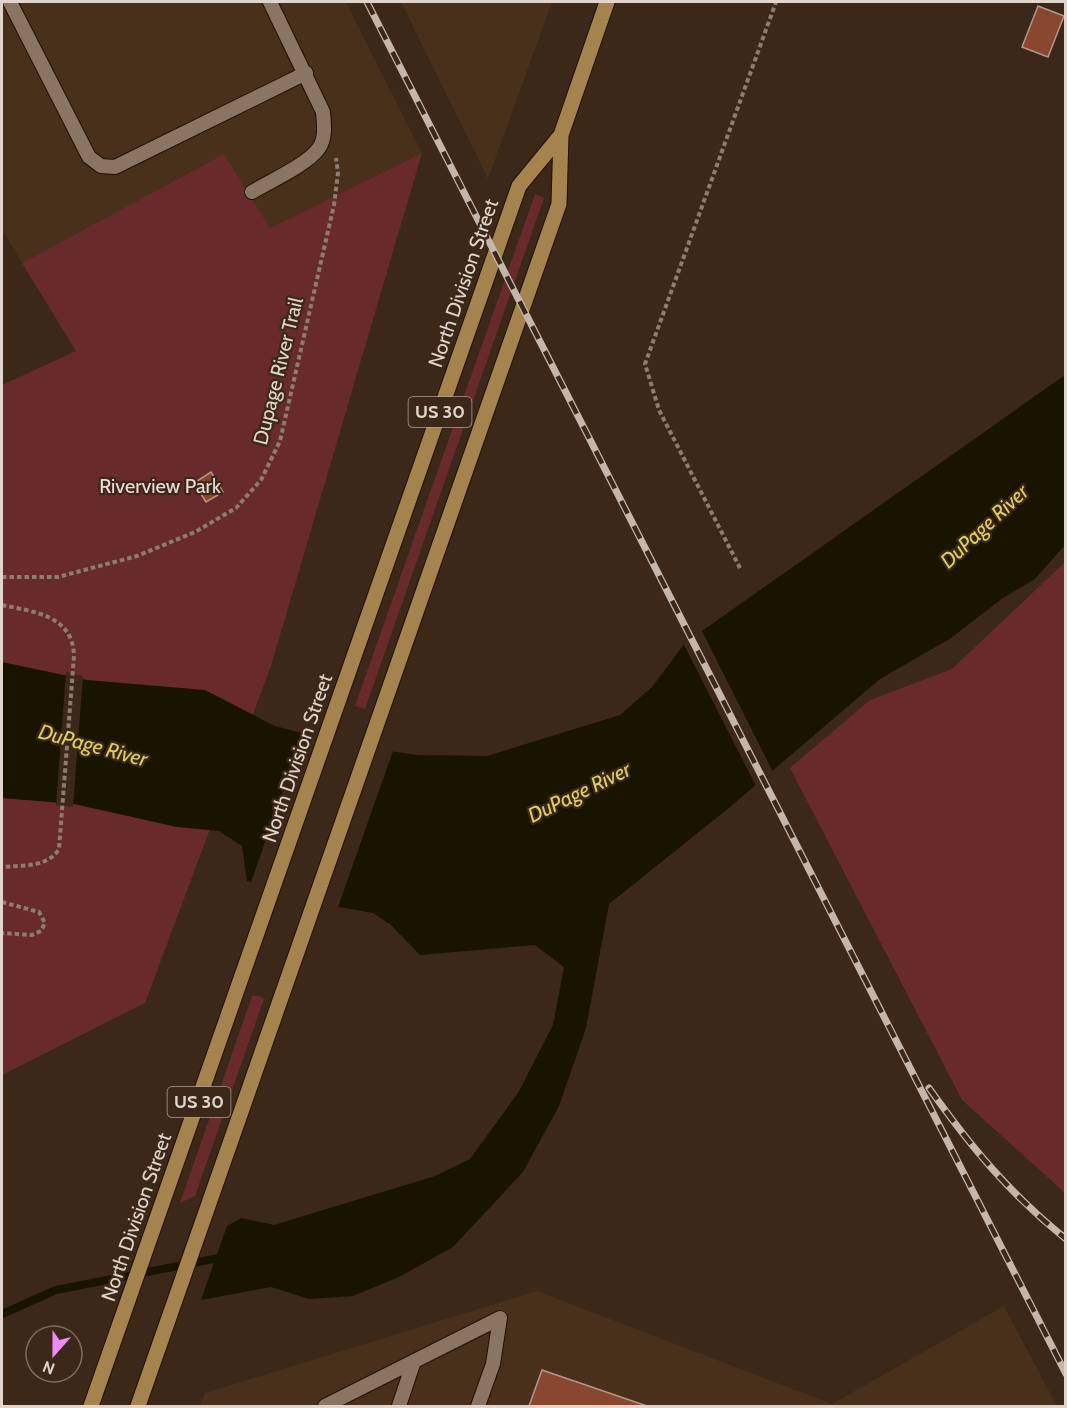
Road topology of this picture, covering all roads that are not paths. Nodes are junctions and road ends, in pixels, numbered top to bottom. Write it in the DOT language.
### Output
graph roads {
  1 [pos="10,2"];
  2 [pos="270,2"];
  3 [pos="607,2"];
  4 [pos="306,72"];
  5 [pos="561,135"];
  6 [pos="252,192"];
  7 [pos="414,1361"];
  8 [pos="92,1404"];
  9 [pos="138,1407"];
  10 [pos="325,1407"];
  11 [pos="399,1407"];
  12 [pos="478,1407"];
  1 -- 4 [label="lane"];
  2 -- 4 [label="lane"];
  3 -- 5 [label="main road, North Division Street / US 30"];
  4 -- 6 [label="lane"];
  5 -- 8 [label="main road, North Division Street / US 30"];
  5 -- 9 [label="main road, North Division Street / US 30"];
  7 -- 10 [label="lane"];
  7 -- 11 [label="lane"];
  7 -- 12 [label="lane"];
}
